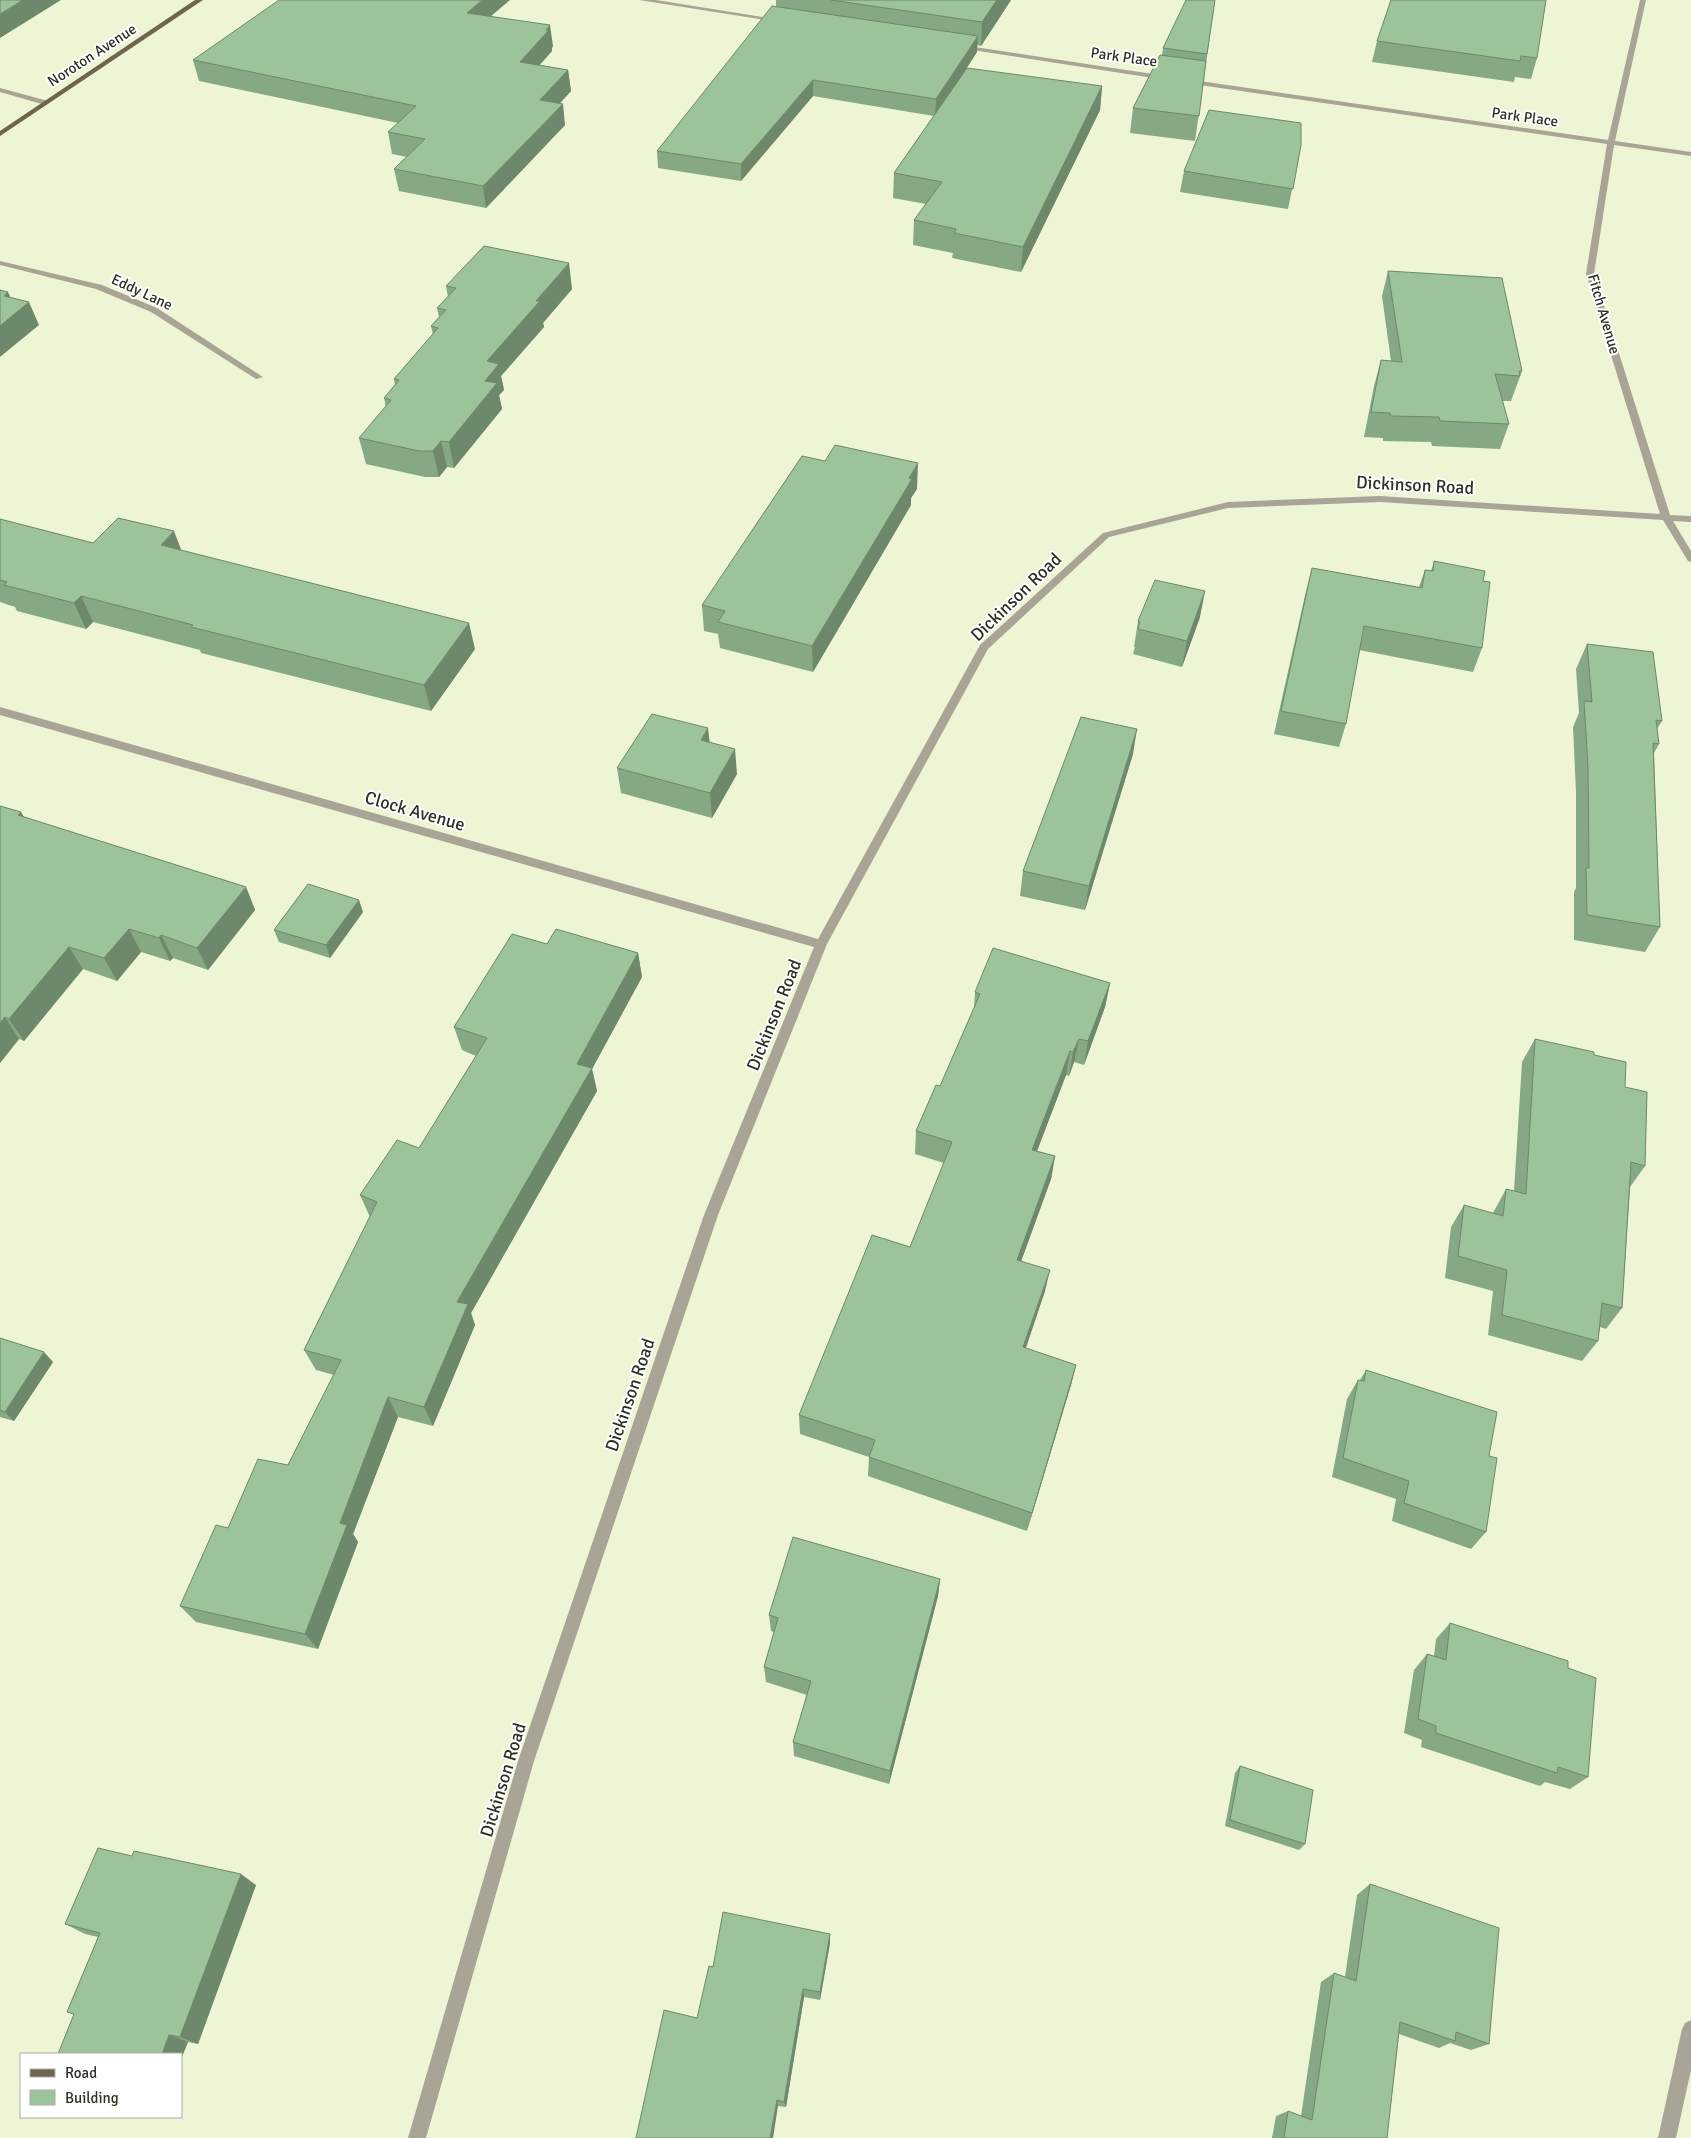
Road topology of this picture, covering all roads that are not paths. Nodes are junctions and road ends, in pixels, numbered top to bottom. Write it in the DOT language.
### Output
graph roads {
  1 [pos="200,0"];
  2 [pos="642,0"];
  3 [pos="1643,0"];
  4 [pos="787,22"];
  5 [pos="953,46"];
  6 [pos="0,90"];
  7 [pos="45,103"];
  8 [pos="0,134"];
  9 [pos="1611,143"];
  10 [pos="1691,154"];
  11 [pos="0,263"];
  12 [pos="259,377"];
  13 [pos="1666,517"];
  14 [pos="1691,519"];
  15 [pos="1691,559"];
  16 [pos="0,711"];
  17 [pos="821,944"];
  18 [pos="1691,2029"];
  19 [pos="417,2138"];
  20 [pos="1667,2138"];
  1 -- 7 [label="main road, Noroton Avenue"];
  2 -- 4 [label="street"];
  3 -- 9 [label="street, Fitch Avenue"];
  5 -- 9 [label="street, Park Place"];
  6 -- 7 [label="street"];
  7 -- 8 [label="main road, Noroton Avenue"];
  9 -- 10 [label="street, Park Place"];
  9 -- 13 [label="street, Fitch Avenue"];
  11 -- 12 [label="street, Eddy Lane"];
  13 -- 14 [label="street, Dickinson Road"];
  13 -- 15 [label="street, Fitch Avenue"];
  13 -- 17 [label="street, Dickinson Road"];
  16 -- 17 [label="street, Clock Avenue"];
  17 -- 19 [label="street, Dickinson Road"];
  18 -- 20 [label="street"];
}
